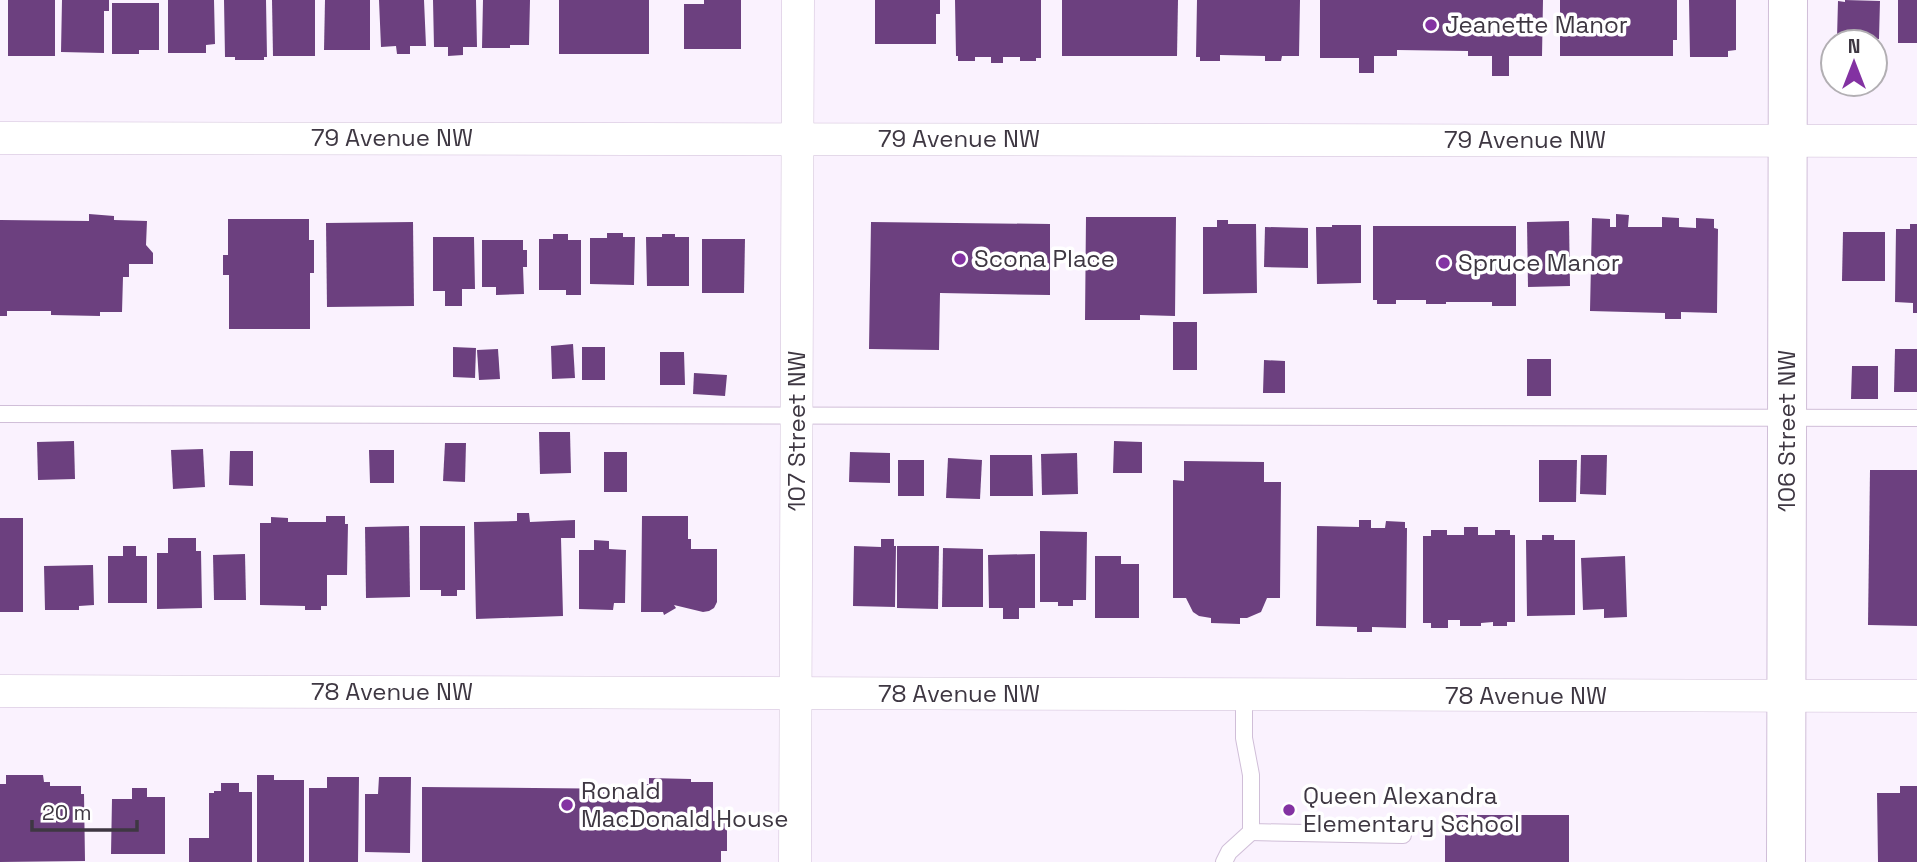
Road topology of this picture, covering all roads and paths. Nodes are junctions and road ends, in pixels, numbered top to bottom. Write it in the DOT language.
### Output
graph roads {
  1 [pos="797,0"];
  2 [pos="1788,0"];
  3 [pos="0,138"];
  4 [pos="797,139"];
  5 [pos="1787,140"];
  6 [pos="1917,141"];
  7 [pos="0,414"];
  8 [pos="797,415"];
  9 [pos="1788,418"];
  10 [pos="1917,418"];
  11 [pos="0,691"];
  12 [pos="795,694"];
  13 [pos="1244,695"];
  14 [pos="1785,696"];
  15 [pos="1917,696"];
  16 [pos="1251,832"];
  17 [pos="1403,835"];
  18 [pos="796,862"];
  19 [pos="1224,862"];
  20 [pos="1786,862"];
  1 -- 4 [label="street, 107 Street NW"];
  2 -- 5 [label="street, 106 Street NW"];
  3 -- 4 [label="street, 79 Avenue NW"];
  4 -- 5 [label="street, 79 Avenue NW"];
  4 -- 8 [label="street, 107 Street NW"];
  5 -- 6 [label="street, 79 Avenue NW"];
  5 -- 9 [label="street, 106 Street NW"];
  7 -- 8 [label="lane"];
  8 -- 9 [label="lane"];
  8 -- 12 [label="street, 107 Street NW"];
  9 -- 10 [label="lane"];
  9 -- 14 [label="street, 106 Street NW"];
  11 -- 12 [label="street, 78 Avenue NW"];
  12 -- 13 [label="street, 78 Avenue NW"];
  12 -- 18 [label="street, 107 Street NW"];
  13 -- 14 [label="street, 78 Avenue NW"];
  13 -- 16 [label="lane"];
  14 -- 15 [label="street, 78 Avenue NW"];
  14 -- 20 [label="street, 106 Street NW"];
  16 -- 17 [label="lane"];
  16 -- 19 [label="lane"];
}
